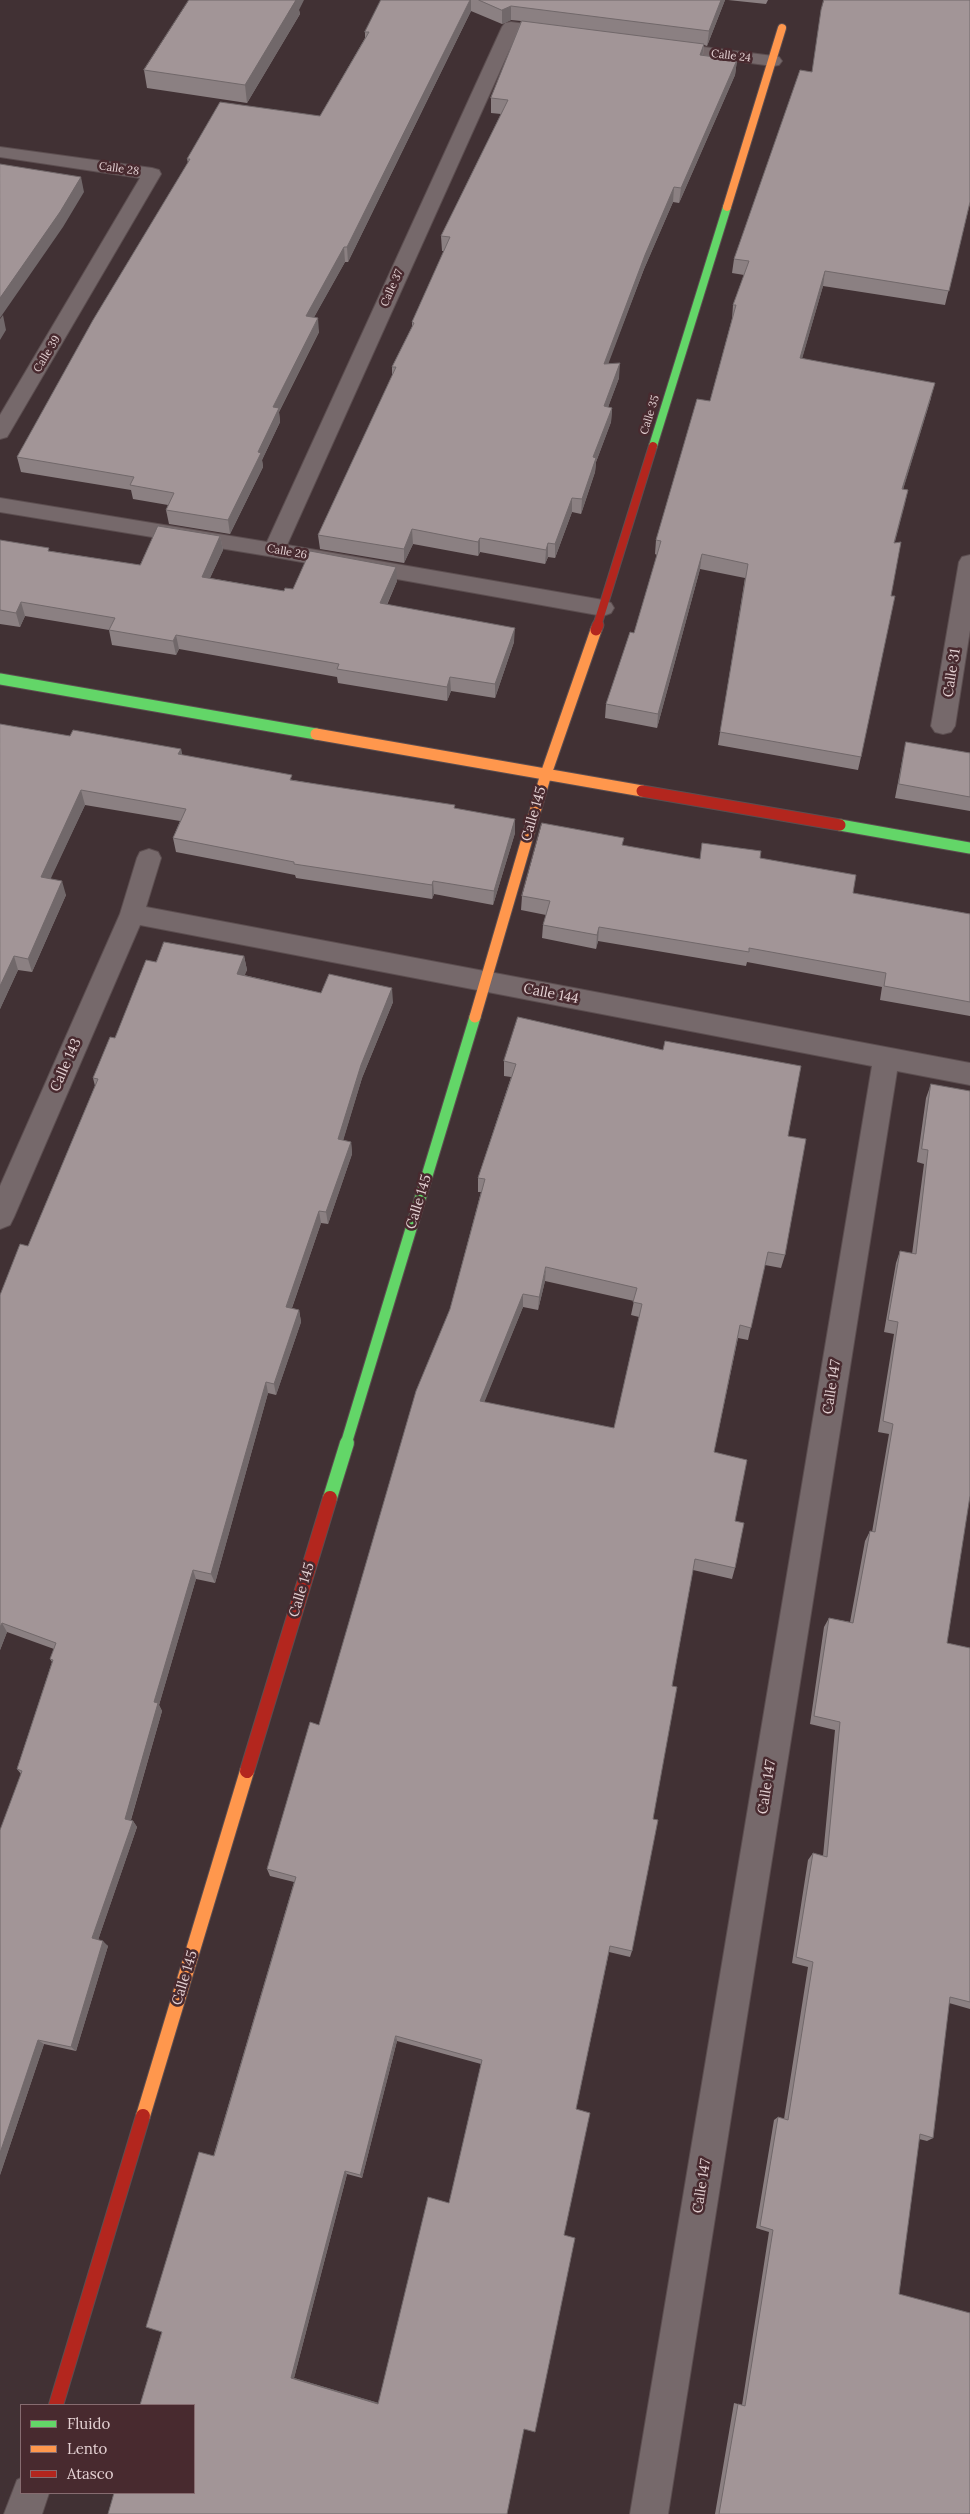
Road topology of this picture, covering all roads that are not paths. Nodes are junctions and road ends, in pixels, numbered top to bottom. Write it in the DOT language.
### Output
graph roads {
  1 [pos="782,28"];
  2 [pos="576,35"];
  3 [pos="645,44"];
  4 [pos="773,61"];
  5 [pos="0,152"];
  6 [pos="93,276"];
  7 [pos="0,432"];
  8 [pos="0,505"];
  9 [pos="274,550"];
  10 [pos="970,562"];
  11 [pos="602,608"];
  12 [pos="0,679"];
  13 [pos="960,682"];
  14 [pos="943,726"];
  15 [pos="546,774"];
  16 [pos="970,848"];
  17 [pos="149,858"];
  18 [pos="132,914"];
  19 [pos="486,982"];
  20 [pos="886,1059"];
  21 [pos="970,1074"];
  22 [pos="0,1217"];
  23 [pos="56,2404"];
  24 [pos="30,2494"];
  25 [pos="23,2514"];
  26 [pos="648,2514"];
  1 -- 4 [label="street, Calle 35"];
  2 -- 9 [label="street, Calle 37"];
  3 -- 4 [label="street, Calle 24"];
  4 -- 11 [label="street, Calle 35"];
  5 -- 6 [label="street, Calle 28"];
  6 -- 7 [label="street, Calle 39"];
  8 -- 9 [label="street, Calle 26"];
  9 -- 11 [label="street, Calle 26"];
  10 -- 13 [label="street, Calle 31"];
  11 -- 15 [label="street, Calle 35"];
  12 -- 15 [label="street"];
  13 -- 14 [label="street, Calle 31"];
  15 -- 16 [label="street"];
  15 -- 19 [label="street, Calle 145"];
  17 -- 18 [label="street, Calle 143"];
  18 -- 19 [label="street, Calle 144"];
  18 -- 22 [label="street, Calle 143"];
  19 -- 20 [label="street, Calle 144"];
  19 -- 23 [label="street, Calle 145"];
  20 -- 21 [label="street, Calle 144"];
  20 -- 26 [label="street, Calle 147"];
  24 -- 25 [label="street"];
}
